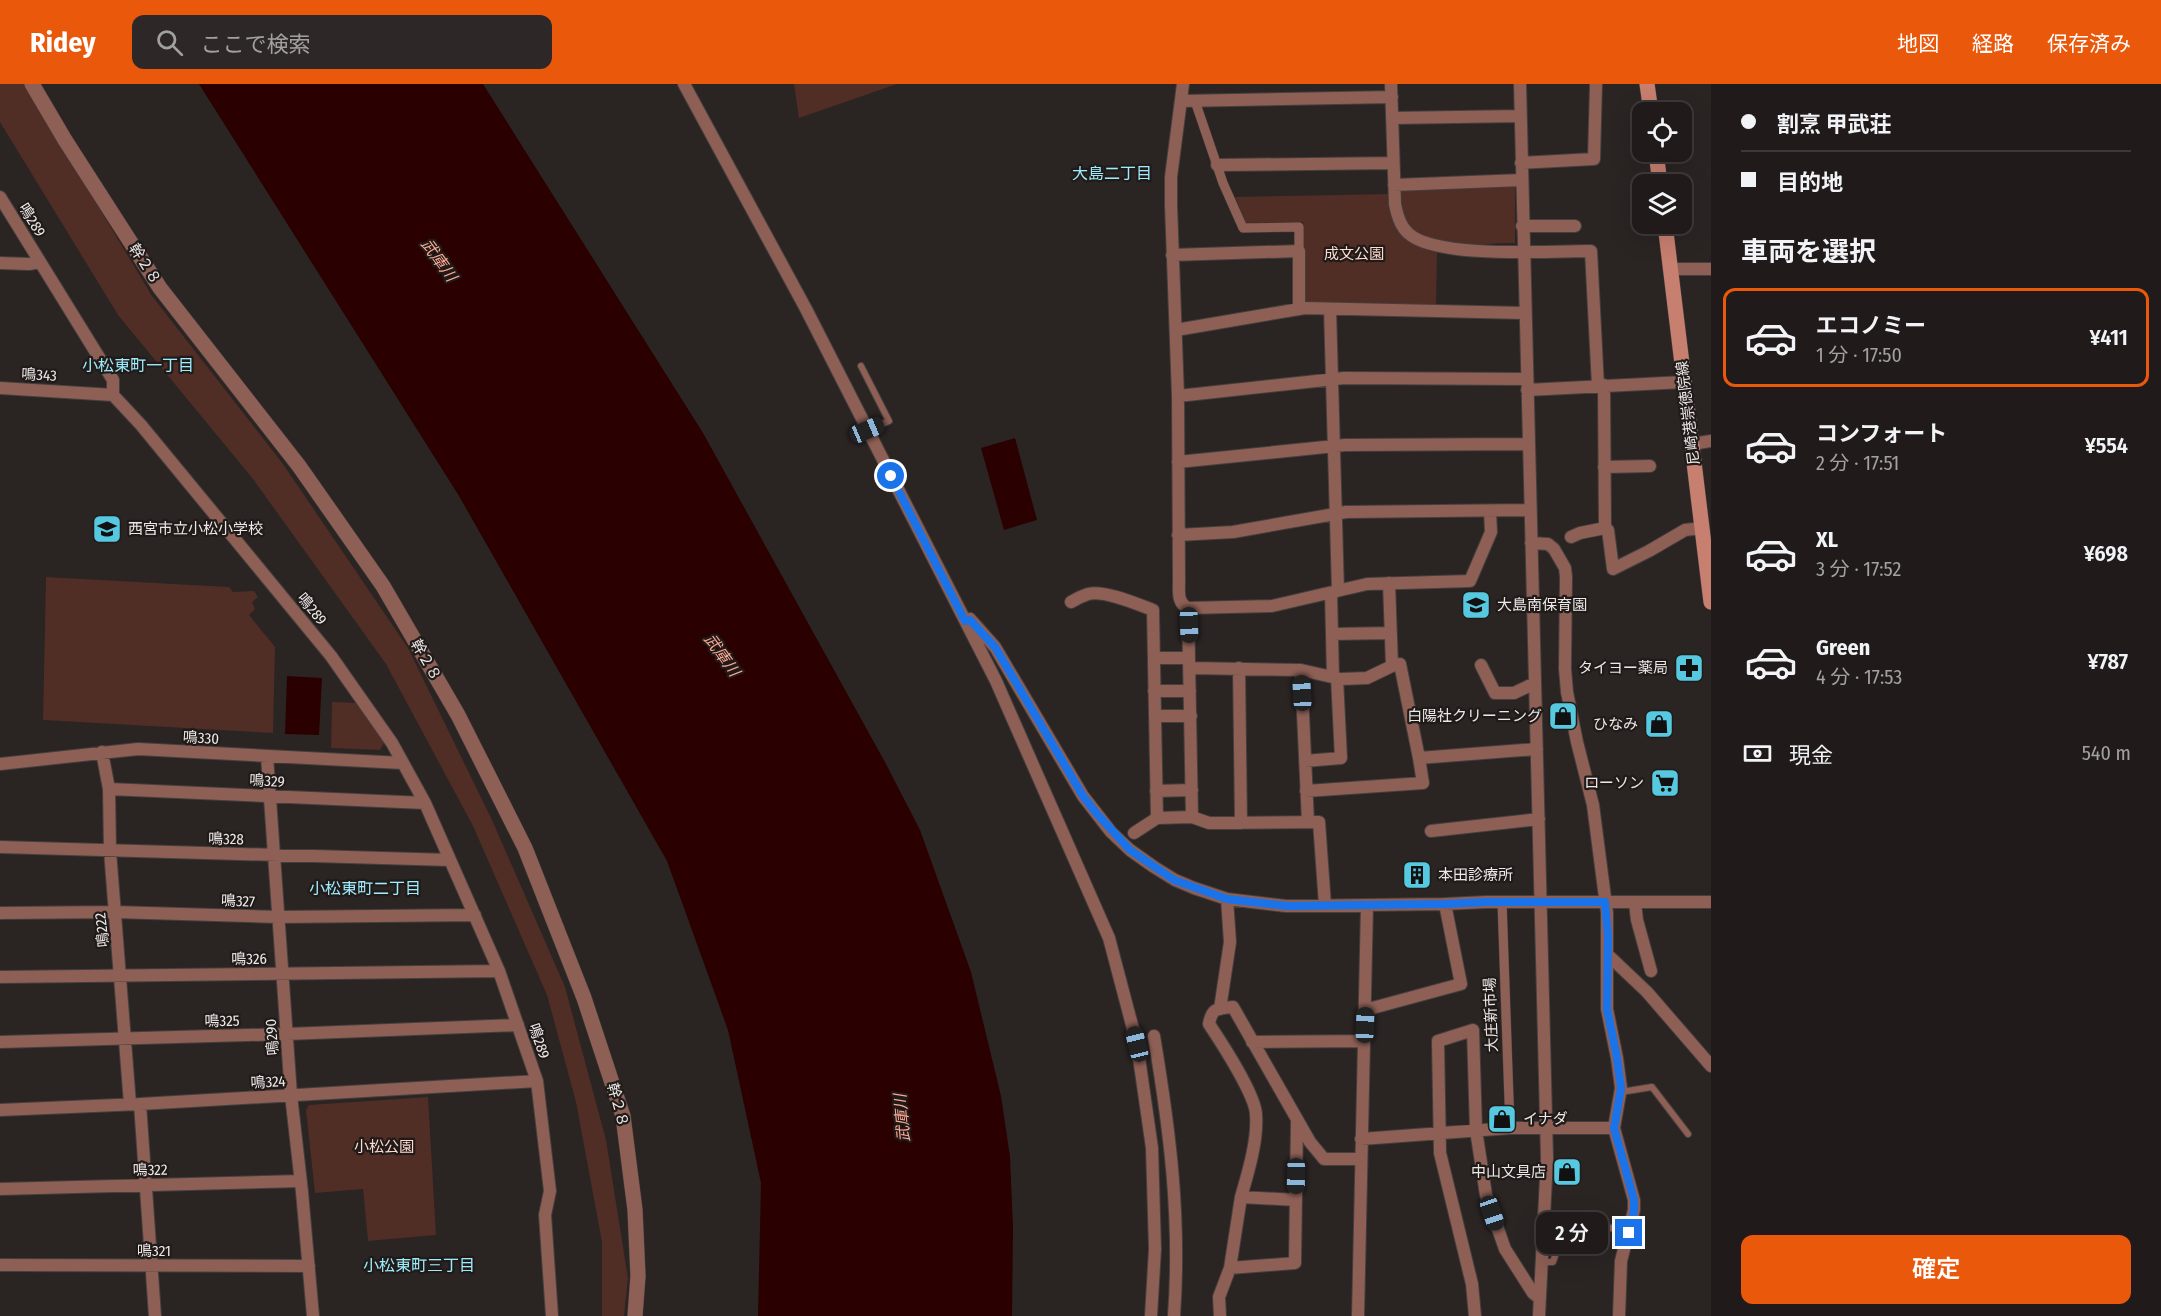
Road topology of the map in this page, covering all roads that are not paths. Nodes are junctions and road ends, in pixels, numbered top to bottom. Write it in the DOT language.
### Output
graph roads {
  1 [pos="32,84"];
  2 [pos="684,84"];
  3 [pos="1183,84"];
  4 [pos="1391,84"];
  5 [pos="1520,84"];
  6 [pos="1596,84"];
  7 [pos="1647,84"];
  8 [pos="1392,97"];
  9 [pos="1181,101"];
  10 [pos="1196,101"];
  11 [pos="1650,102"];
  12 [pos="1520,116"];
  13 [pos="1392,118"];
  14 [pos="1393,163"];
  15 [pos="1521,163"];
  16 [pos="1217,165"];
  17 [pos="1522,180"];
  18 [pos="1394,185"];
  19 [pos="0,197"];
  20 [pos="1522,226"];
  21 [pos="1575,226"];
  22 [pos="1666,234"];
  23 [pos="1299,251"];
  24 [pos="1523,251"];
  25 [pos="1172,255"];
  26 [pos="40,262"];
  27 [pos="0,263"];
  28 [pos="1671,269"];
  29 [pos="1711,269"];
  30 [pos="1299,309"];
  31 [pos="1330,309"];
  32 [pos="1524,313"];
  33 [pos="1176,330"];
  34 [pos="861,366"];
  35 [pos="1332,379"];
  36 [pos="1684,381"];
  37 [pos="1526,384"];
  38 [pos="1601,386"];
  39 [pos="0,388"];
  40 [pos="113,394"];
  41 [pos="1178,396"];
  42 [pos="867,430"];
  43 [pos="1711,441"];
  44 [pos="1528,444"];
  45 [pos="1692,444"];
  46 [pos="1334,446"];
  47 [pos="1178,462"];
  48 [pos="1650,466"];
  49 [pos="1604,467"];
  50 [pos="1530,510"];
  51 [pos="1490,511"];
  52 [pos="1336,513"];
  53 [pos="1605,528"];
  54 [pos="1702,528"];
  55 [pos="1178,535"];
  56 [pos="1571,537"];
  57 [pos="1531,543"];
  58 [pos="1389,583"];
  59 [pos="1334,592"];
  60 [pos="1071,602"];
  61 [pos="1711,602"];
  62 [pos="1188,608"];
  63 [pos="965,621"];
  64 [pos="1390,633"];
  65 [pos="1332,634"];
  66 [pos="1154,658"];
  67 [pos="1190,663"];
  68 [pos="1481,665"];
  69 [pos="1392,666"];
  70 [pos="1239,668"];
  71 [pos="1300,670"];
  72 [pos="1335,677"];
  73 [pos="1535,683"];
  74 [pos="1155,691"];
  75 [pos="1190,691"];
  76 [pos="1155,716"];
  77 [pos="1191,716"];
  78 [pos="1537,748"];
  79 [pos="102,752"];
  80 [pos="267,756"];
  81 [pos="1419,758"];
  82 [pos="1305,761"];
  83 [pos="402,763"];
  84 [pos="0,764"];
  85 [pos="109,789"];
  86 [pos="1192,790"];
  87 [pos="1156,791"];
  88 [pos="1306,791"];
  89 [pos="270,796"];
  90 [pos="425,803"];
  91 [pos="1192,817"];
  92 [pos="1157,818"];
  93 [pos="1539,819"];
  94 [pos="1308,822"];
  95 [pos="1241,823"];
  96 [pos="1431,831"];
  97 [pos="1134,833"];
  98 [pos="0,847"];
  99 [pos="110,851"];
  100 [pos="274,855"];
  101 [pos="450,860"];
  102 [pos="1227,899"];
  103 [pos="1502,902"];
  104 [pos="1605,902"];
  105 [pos="1711,902"];
  106 [pos="1540,903"];
  107 [pos="1635,903"];
  108 [pos="1445,904"];
  109 [pos="1325,905"];
  110 [pos="1367,905"];
  111 [pos="115,912"];
  112 [pos="0,913"];
  113 [pos="475,915"];
  114 [pos="278,917"];
  115 [pos="1608,955"];
  116 [pos="499,971"];
  117 [pos="1651,971"];
  118 [pos="283,974"];
  119 [pos="122,976"];
  120 [pos="0,977"];
  121 [pos="1220,1009"];
  122 [pos="1365,1010"];
  123 [pos="518,1025"];
  124 [pos="287,1034"];
  125 [pos="1154,1036"];
  126 [pos="126,1038"];
  127 [pos="1364,1041"];
  128 [pos="0,1042"];
  129 [pos="1252,1042"];
  130 [pos="1711,1066"];
  131 [pos="537,1081"];
  132 [pos="1620,1092"];
  133 [pos="291,1095"];
  134 [pos="135,1104"];
  135 [pos="0,1110"];
  136 [pos="1297,1119"];
  137 [pos="1509,1128"];
  138 [pos="1546,1128"];
  139 [pos="1614,1128"];
  140 [pos="1476,1130"];
  141 [pos="1439,1133"];
  142 [pos="1688,1134"];
  143 [pos="1361,1139"];
  144 [pos="1361,1159"];
  145 [pos="301,1181"];
  146 [pos="146,1185"];
  147 [pos="0,1189"];
  148 [pos="1241,1197"];
  149 [pos="1296,1200"];
  150 [pos="1629,1233"];
  151 [pos="1541,1262"];
  152 [pos="0,1265"];
  153 [pos="309,1266"];
  154 [pos="152,1267"];
  155 [pos="1230,1268"];
  156 [pos="1539,1298"];
  157 [pos="155,1316"];
  158 [pos="313,1316"];
  159 [pos="552,1316"];
  160 [pos="635,1316"];
  161 [pos="1151,1316"];
  162 [pos="1174,1316"];
  163 [pos="1220,1316"];
  164 [pos="1358,1316"];
  165 [pos="1474,1316"];
  166 [pos="1539,1316"];
  167 [pos="1619,1316"];
  1 -- 160 [label="street, 幹２８"];
  2 -- 42 [label="street"];
  3 -- 9 [label="street"];
  4 -- 8 [label="street"];
  5 -- 12 [label="street"];
  6 -- 15 [label="street"];
  7 -- 11 [label="main road"];
  8 -- 10 [label="street"];
  8 -- 13 [label="street"];
  9 -- 10 [label="street"];
  9 -- 25 [label="street"];
  10 -- 16 [label="street"];
  12 -- 13 [label="street"];
  12 -- 15 [label="street"];
  13 -- 14 [label="street"];
  14 -- 16 [label="street"];
  14 -- 18 [label="street"];
  15 -- 17 [label="street"];
  16 -- 23 [label="street"];
  17 -- 18 [label="street"];
  17 -- 20 [label="street"];
  18 -- 24 [label="street"];
  19 -- 26 [label="street, 鳴289"];
  20 -- 21 [label="street"];
  20 -- 24 [label="street"];
  22 -- 28 [label="main road, 尼崎港崇徳院線"];
  23 -- 25 [label="street"];
  23 -- 30 [label="street"];
  24 -- 32 [label="street"];
  24 -- 38 [label="street"];
  25 -- 33 [label="street"];
  26 -- 27 [label="street"];
  26 -- 40 [label="street, 鳴289"];
  28 -- 29 [label="street"];
  28 -- 36 [label="main road, 尼崎港崇徳院線"];
  30 -- 31 [label="street"];
  30 -- 33 [label="street"];
  31 -- 32 [label="street"];
  31 -- 35 [label="street"];
  32 -- 37 [label="street"];
  33 -- 41 [label="street"];
  34 -- 42 [label="lane"];
  35 -- 37 [label="street"];
  35 -- 41 [label="street"];
  35 -- 46 [label="street"];
  36 -- 38 [label="street"];
  36 -- 45 [label="main road, 尼崎港崇徳院線"];
  37 -- 38 [label="street"];
  37 -- 44 [label="street"];
  38 -- 49 [label="street"];
  39 -- 40 [label="street, 鳴343"];
  40 -- 83 [label="street, 鳴289"];
  41 -- 47 [label="street"];
  42 -- 63 [label="street"];
  43 -- 45 [label="street"];
  44 -- 46 [label="street"];
  44 -- 50 [label="street"];
  45 -- 54 [label="main road, 尼崎港崇徳院線"];
  46 -- 47 [label="street"];
  46 -- 52 [label="street"];
  47 -- 55 [label="street"];
  48 -- 49 [label="street"];
  49 -- 53 [label="street"];
  50 -- 51 [label="street"];
  50 -- 57 [label="street"];
  51 -- 52 [label="street"];
  51 -- 58 [label="street"];
  52 -- 55 [label="street"];
  52 -- 59 [label="street"];
  53 -- 54 [label="street"];
  53 -- 56 [label="street"];
  54 -- 61 [label="main road, 尼崎港崇徳院線"];
  55 -- 62 [label="street"];
  57 -- 73 [label="street"];
  57 -- 104 [label="street"];
  58 -- 59 [label="street"];
  58 -- 64 [label="street"];
  59 -- 62 [label="street"];
  59 -- 65 [label="street"];
  60 -- 66 [label="street"];
  62 -- 67 [label="street"];
  63 -- 102 [label="street"];
  63 -- 161 [label="street"];
  64 -- 65 [label="street"];
  64 -- 69 [label="street"];
  65 -- 72 [label="street"];
  66 -- 67 [label="street"];
  66 -- 74 [label="street"];
  67 -- 70 [label="street"];
  67 -- 75 [label="street"];
  68 -- 73 [label="street"];
  69 -- 72 [label="street"];
  69 -- 81 [label="street"];
  70 -- 71 [label="street"];
  70 -- 95 [label="street"];
  71 -- 72 [label="street"];
  71 -- 82 [label="street"];
  72 -- 82 [label="street"];
  73 -- 78 [label="street"];
  74 -- 75 [label="street"];
  74 -- 76 [label="street"];
  75 -- 77 [label="street"];
  76 -- 77 [label="street"];
  76 -- 87 [label="street"];
  77 -- 86 [label="street"];
  78 -- 81 [label="street"];
  78 -- 93 [label="street"];
  79 -- 80 [label="street, 鳴330"];
  79 -- 84 [label="street, 鳴330"];
  79 -- 85 [label="street, 鳴222"];
  80 -- 83 [label="street, 鳴330"];
  80 -- 89 [label="street, 鳴290"];
  81 -- 88 [label="street"];
  82 -- 88 [label="street"];
  83 -- 90 [label="street, 鳴289"];
  85 -- 89 [label="street, 鳴329"];
  85 -- 99 [label="street, 鳴222"];
  86 -- 87 [label="street"];
  86 -- 91 [label="street"];
  87 -- 92 [label="street"];
  88 -- 94 [label="street"];
  89 -- 90 [label="street, 鳴329"];
  89 -- 100 [label="street, 鳴290"];
  90 -- 101 [label="street, 鳴289"];
  91 -- 92 [label="street"];
  91 -- 95 [label="street"];
  92 -- 97 [label="street"];
  93 -- 96 [label="street"];
  93 -- 106 [label="street"];
  94 -- 95 [label="street"];
  94 -- 109 [label="street"];
  98 -- 99 [label="street, 鳴328"];
  99 -- 100 [label="street, 鳴328"];
  99 -- 111 [label="street, 鳴222"];
  100 -- 101 [label="street, 鳴328"];
  100 -- 114 [label="street, 鳴290"];
  101 -- 113 [label="street, 鳴289"];
  102 -- 109 [label="street"];
  102 -- 121 [label="street"];
  103 -- 106 [label="street"];
  103 -- 108 [label="street"];
  103 -- 137 [label="street, 大庄新市場"];
  104 -- 106 [label="street"];
  104 -- 107 [label="street"];
  104 -- 115 [label="street"];
  105 -- 107 [label="street"];
  106 -- 138 [label="street"];
  107 -- 117 [label="street"];
  108 -- 110 [label="street"];
  108 -- 122 [label="street"];
  109 -- 110 [label="street"];
  110 -- 122 [label="street"];
  111 -- 112 [label="street, 鳴327"];
  111 -- 114 [label="street, 鳴327"];
  111 -- 119 [label="street, 鳴222"];
  113 -- 114 [label="street, 鳴327"];
  113 -- 116 [label="street, 鳴289"];
  114 -- 118 [label="street, 鳴290"];
  115 -- 130 [label="street"];
  115 -- 132 [label="street"];
  116 -- 118 [label="street, 鳴326"];
  116 -- 123 [label="street, 鳴289"];
  118 -- 119 [label="street, 鳴326"];
  118 -- 124 [label="street, 鳴290"];
  119 -- 120 [label="street, 鳴326"];
  119 -- 126 [label="street, 鳴222"];
  121 -- 129 [label="street"];
  121 -- 148 [label="street"];
  122 -- 127 [label="street"];
  123 -- 124 [label="street, 鳴325"];
  123 -- 131 [label="street, 鳴289"];
  124 -- 126 [label="street, 鳴325"];
  124 -- 133 [label="street, 鳴290"];
  125 -- 162 [label="street"];
  126 -- 128 [label="street, 鳴325"];
  126 -- 134 [label="street, 鳴222"];
  127 -- 129 [label="street"];
  127 -- 143 [label="street"];
  129 -- 136 [label="street"];
  131 -- 133 [label="street, 鳴324"];
  131 -- 159 [label="street, 鳴289"];
  132 -- 139 [label="street"];
  132 -- 142 [label="lane"];
  133 -- 134 [label="street, 鳴324"];
  133 -- 145 [label="street, 鳴290"];
  134 -- 135 [label="street, 鳴324"];
  134 -- 146 [label="street, 鳴222"];
  136 -- 144 [label="street"];
  136 -- 149 [label="street"];
  137 -- 138 [label="street"];
  137 -- 140 [label="street"];
  138 -- 139 [label="street"];
  138 -- 151 [label="street"];
  139 -- 150 [label="street"];
  140 -- 141 [label="street"];
  140 -- 141 [label="street"];
  140 -- 156 [label="street"];
  141 -- 143 [label="street"];
  141 -- 165 [label="street"];
  143 -- 144 [label="street"];
  144 -- 164 [label="street"];
  145 -- 146 [label="street, 鳴322"];
  145 -- 153 [label="street, 鳴290"];
  146 -- 147 [label="street, 鳴322"];
  146 -- 154 [label="street, 鳴222"];
  148 -- 149 [label="street"];
  148 -- 155 [label="street"];
  149 -- 155 [label="street"];
  150 -- 151 [label="lane"];
  150 -- 167 [label="street"];
  151 -- 156 [label="street"];
  152 -- 154 [label="street, 鳴321"];
  153 -- 154 [label="street, 鳴321"];
  153 -- 158 [label="street, 鳴290"];
  154 -- 157 [label="street, 鳴222"];
  155 -- 163 [label="street"];
  156 -- 166 [label="street"];
}
